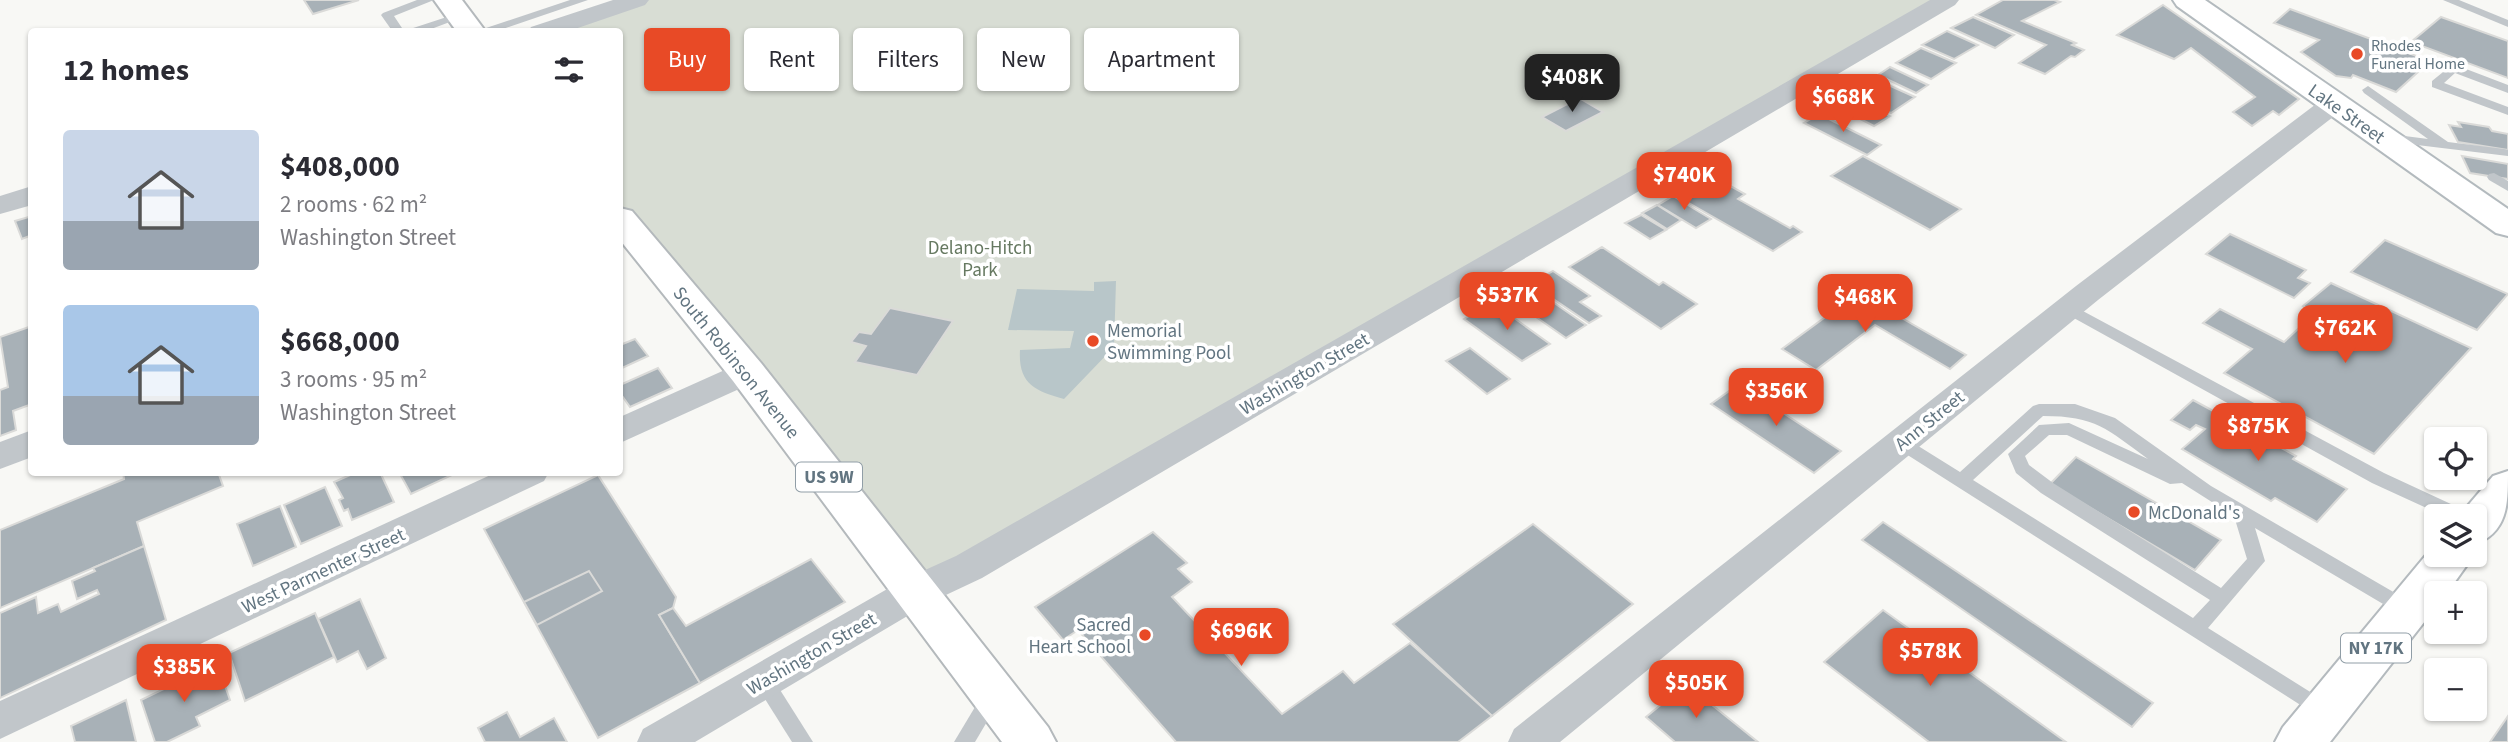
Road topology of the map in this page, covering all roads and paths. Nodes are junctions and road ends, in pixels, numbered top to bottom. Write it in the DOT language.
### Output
graph roads {
  1 [pos="428,0"];
  2 [pos="582,0"];
  3 [pos="1948,0"];
  4 [pos="2187,0"];
  5 [pos="2449,0"];
  6 [pos="625,2"];
  7 [pos="465,20"];
  8 [pos="2508,24"];
  9 [pos="396,28"];
  10 [pos="428,28"];
  11 [pos="551,28"];
  12 [pos="2508,89"];
  13 [pos="2368,90"];
  14 [pos="2333,104"];
  15 [pos="2508,111"];
  16 [pos="2380,137"];
  17 [pos="2445,145"];
  18 [pos="2504,153"];
  19 [pos="2494,177"];
  20 [pos="2508,187"];
  21 [pos="28,196"];
  22 [pos="0,205"];
  23 [pos="623,222"];
  24 [pos="2508,225"];
  25 [pos="2068,308"];
  26 [pos="747,372"];
  27 [pos="623,430"];
  28 [pos="1901,443"];
  29 [pos="28,445"];
  30 [pos="0,456"];
  31 [pos="522,476"];
  32 [pos="1961,481"];
  33 [pos="2508,487"];
  34 [pos="2204,491"];
  35 [pos="2424,504"];
  36 [pos="2487,509"];
  37 [pos="2242,512"];
  38 [pos="2439,567"];
  39 [pos="916,590"];
  40 [pos="2222,598"];
  41 [pos="2407,609"];
  42 [pos="2195,629"];
  43 [pos="763,681"];
  44 [pos="994,693"];
  45 [pos="0,721"];
  46 [pos="2312,727"];
  47 [pos="658,742"];
  48 [pos="803,742"];
  49 [pos="964,742"];
  50 [pos="1031,742"];
  51 [pos="1529,742"];
  1 -- 9 [label="lane"];
  2 -- 7 [label="lane"];
  3 -- 39 [label="street, Washington Street"];
  4 -- 14 [label="main road, Lake Street"];
  5 -- 8 [label="lane"];
  6 -- 11 [label="street"];
  7 -- 10 [label="lane"];
  12 -- 15 [label="lane"];
  13 -- 17 [label="lane"];
  14 -- 16 [label="main road, Lake Street"];
  14 -- 25 [label="street, Ann Street"];
  16 -- 17 [label="lane"];
  16 -- 24 [label="main road, Lake Street"];
  17 -- 18 [label="lane"];
  19 -- 20 [label="lane"];
  21 -- 22 [label="street"];
  23 -- 26 [label="main road, South Robinson Avenue / US 9W"];
  25 -- 28 [label="street, Ann Street"];
  25 -- 35 [label="lane"];
  26 -- 27 [label="street"];
  26 -- 39 [label="main road, South Robinson Avenue / US 9W"];
  28 -- 32 [label="lane"];
  28 -- 51 [label="street, Ann Street"];
  29 -- 30 [label="street"];
  31 -- 45 [label="street, West Parmenter Street"];
  32 -- 34 [label="lane"];
  32 -- 42 [label="lane"];
  33 -- 36 [label="main road, NY 17K"];
  34 -- 37 [label="lane"];
  34 -- 40 [label="lane"];
  37 -- 40 [label="lane"];
  37 -- 41 [label="lane"];
  38 -- 41 [label="main road, NY 17K"];
  39 -- 43 [label="street, Washington Street"];
  39 -- 44 [label="main road, South Robinson Avenue / US 9W"];
  40 -- 42 [label="lane"];
  41 -- 46 [label="main road, NY 17K"];
  42 -- 46 [label="lane"];
  43 -- 47 [label="street, Washington Street"];
  43 -- 48 [label="lane"];
  44 -- 49 [label="lane"];
  44 -- 50 [label="main road, South Robinson Avenue / US 9W"];
}
